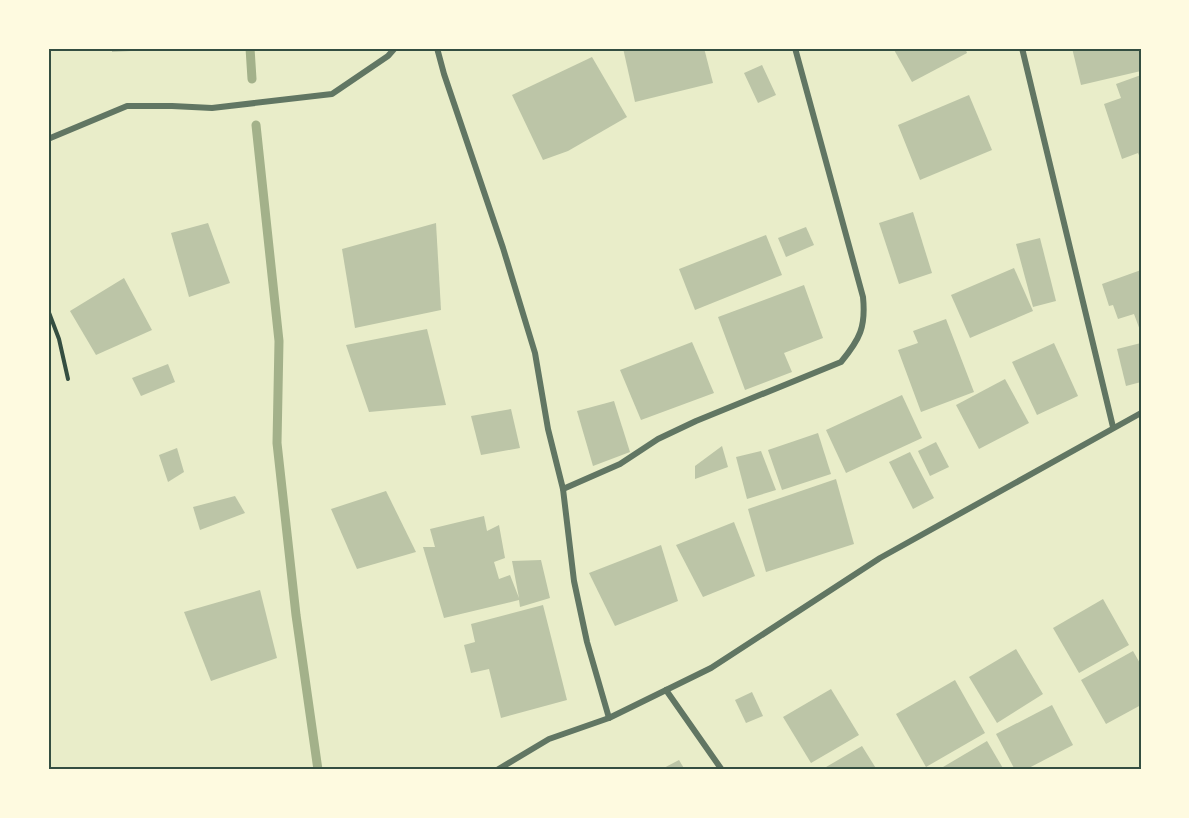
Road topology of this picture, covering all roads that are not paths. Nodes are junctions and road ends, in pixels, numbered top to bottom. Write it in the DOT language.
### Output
graph roads {
  1 [pos="395,48"];
  2 [pos="437,48"];
  3 [pos="795,48"];
  4 [pos="1022,48"];
  5 [pos="48,139"];
  6 [pos="1141,413"];
  7 [pos="1113,427"];
  8 [pos="563,489"];
  9 [pos="666,690"];
  10 [pos="609,718"];
  11 [pos="497,770"];
  12 [pos="722,770"];
  1 -- 5 [label="street"];
  2 -- 8 [label="street"];
  3 -- 8 [label="street"];
  4 -- 7 [label="street"];
  6 -- 7 [label="street"];
  7 -- 9 [label="street"];
  8 -- 10 [label="street"];
  9 -- 10 [label="street"];
  9 -- 12 [label="street"];
  10 -- 11 [label="street"];
}
